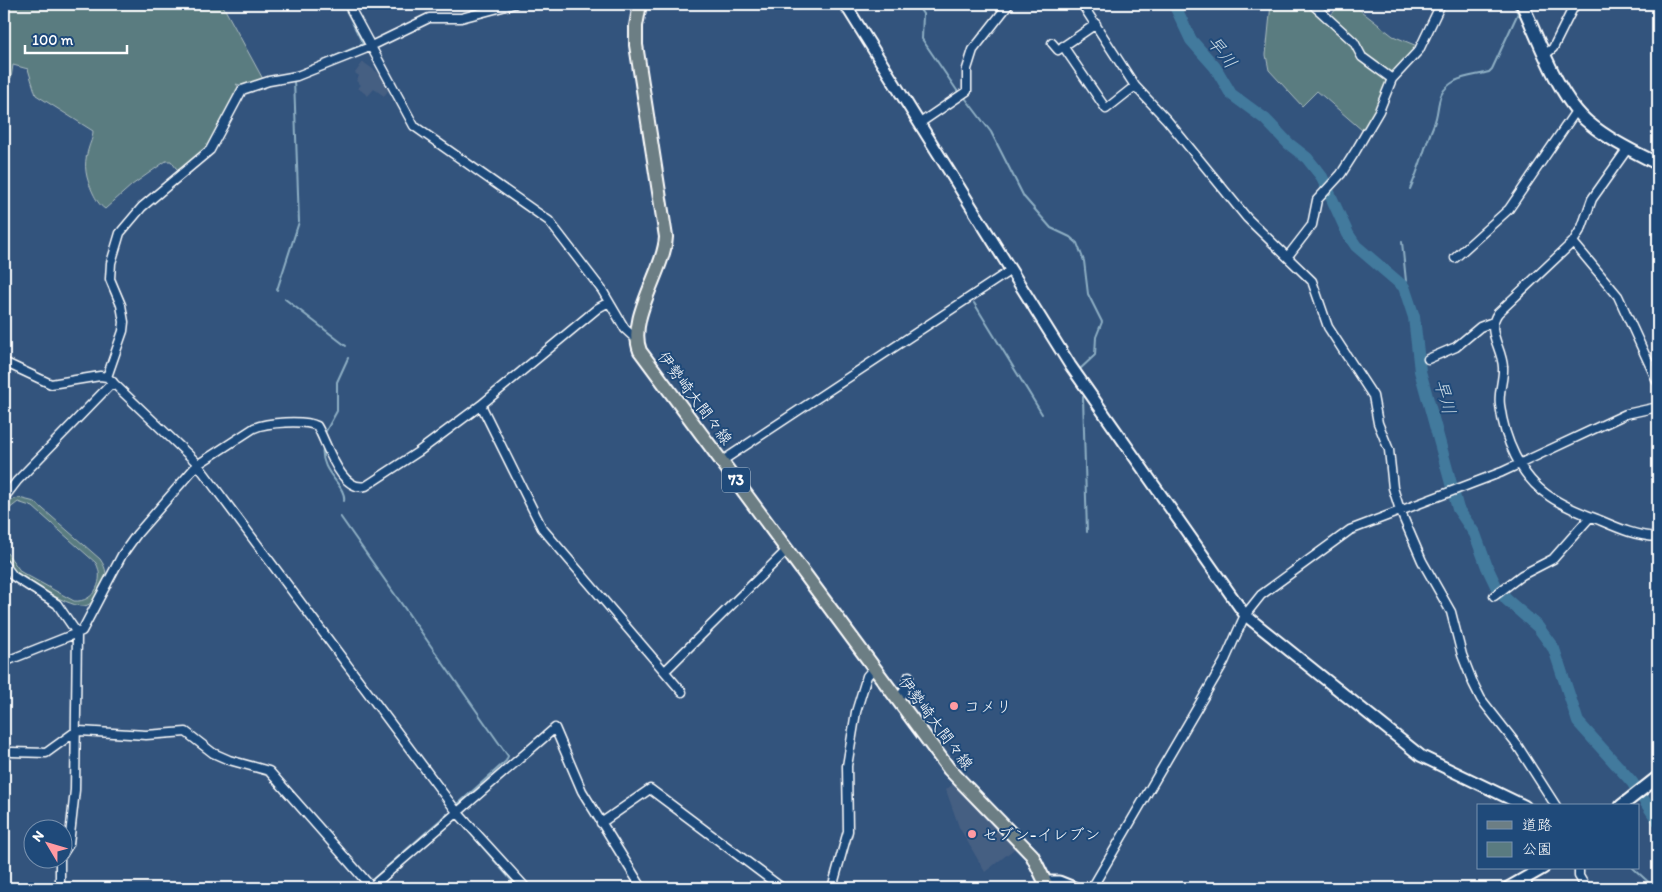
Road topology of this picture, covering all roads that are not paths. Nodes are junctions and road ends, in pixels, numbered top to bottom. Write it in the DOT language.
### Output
graph roads {
  1 [pos="348,4"];
  2 [pos="514,4"];
  3 [pos="640,4"];
  4 [pos="846,4"];
  5 [pos="1009,4"];
  6 [pos="1082,4"];
  7 [pos="1312,4"];
  8 [pos="1441,4"];
  9 [pos="1522,4"];
  10 [pos="1575,4"];
  11 [pos="491,6"];
  12 [pos="1096,24"];
  13 [pos="1052,43"];
  14 [pos="370,46"];
  15 [pos="1063,46"];
  16 [pos="1546,54"];
  17 [pos="1392,79"];
  18 [pos="1135,86"];
  19 [pos="1576,111"];
  20 [pos="920,123"];
  21 [pos="1628,148"];
  22 [pos="1658,164"];
  23 [pos="1573,242"];
  24 [pos="1288,256"];
  25 [pos="1455,258"];
  26 [pos="1011,270"];
  27 [pos="609,302"];
  28 [pos="1493,322"];
  29 [pos="637,340"];
  30 [pos="1428,359"];
  31 [pos="4,362"];
  32 [pos="110,379"];
  33 [pos="1658,383"];
  34 [pos="481,405"];
  35 [pos="1658,407"];
  36 [pos="722,461"];
  37 [pos="1519,464"];
  38 [pos="197,465"];
  39 [pos="4,498"];
  40 [pos="1400,510"];
  41 [pos="1590,517"];
  42 [pos="1658,537"];
  43 [pos="787,550"];
  44 [pos="4,564"];
  45 [pos="1494,596"];
  46 [pos="1245,615"];
  47 [pos="77,633"];
  48 [pos="4,662"];
  49 [pos="874,668"];
  50 [pos="665,671"];
  51 [pos="909,676"];
  52 [pos="682,692"];
  53 [pos="898,700"];
  54 [pos="75,732"];
  55 [pos="12,752"];
  56 [pos="1658,777"];
  57 [pos="1521,804"];
  58 [pos="1555,804"];
  59 [pos="1623,804"];
  60 [pos="457,812"];
  61 [pos="72,820"];
  62 [pos="601,823"];
  63 [pos="60,870"];
  64 [pos="1541,870"];
  65 [pos="1579,870"];
  66 [pos="1527,884"];
  67 [pos="1047,885"];
  68 [pos="60,888"];
  69 [pos="371,888"];
  70 [pos="526,888"];
  71 [pos="642,888"];
  72 [pos="782,888"];
  73 [pos="832,888"];
  74 [pos="1074,888"];
  75 [pos="1092,888"];
  76 [pos="1508,888"];
  77 [pos="1586,888"];
  1 -- 14 [label="street"];
  2 -- 11 [label="street"];
  3 -- 29 [label="main road"];
  4 -- 20 [label="street"];
  5 -- 20 [label="street"];
  6 -- 12 [label="street"];
  7 -- 17 [label="street"];
  8 -- 17 [label="street"];
  9 -- 16 [label="main road"];
  10 -- 16 [label="street"];
  11 -- 14 [label="street"];
  12 -- 15 [label="street"];
  12 -- 18 [label="street"];
  13 -- 15 [label="street"];
  14 -- 27 [label="street"];
  14 -- 32 [label="street"];
  15 -- 18 [label="street"];
  16 -- 19 [label="main road"];
  17 -- 24 [label="street"];
  18 -- 24 [label="street"];
  19 -- 21 [label="main road"];
  19 -- 25 [label="street"];
  20 -- 26 [label="street"];
  21 -- 22 [label="main road"];
  21 -- 23 [label="street"];
  23 -- 28 [label="street"];
  23 -- 33 [label="street"];
  24 -- 40 [label="street"];
  26 -- 36 [label="street"];
  26 -- 46 [label="street"];
  27 -- 29 [label="street"];
  27 -- 34 [label="street"];
  28 -- 30 [label="street"];
  28 -- 37 [label="street"];
  29 -- 36 [label="main road, 伊勢崎大間々線 / 73"];
  31 -- 32 [label="street"];
  32 -- 38 [label="street"];
  32 -- 39 [label="street"];
  34 -- 38 [label="street"];
  34 -- 50 [label="street"];
  35 -- 37 [label="street"];
  36 -- 43 [label="main road, 伊勢崎大間々線 / 73"];
  37 -- 40 [label="street"];
  37 -- 41 [label="street"];
  38 -- 47 [label="street"];
  38 -- 60 [label="street"];
  40 -- 46 [label="street"];
  40 -- 58 [label="street"];
  41 -- 42 [label="street"];
  41 -- 45 [label="street"];
  43 -- 49 [label="main road, 伊勢崎大間々線 / 73"];
  43 -- 50 [label="street"];
  44 -- 47 [label="street"];
  46 -- 57 [label="street"];
  46 -- 75 [label="street"];
  47 -- 48 [label="street"];
  47 -- 54 [label="street"];
  49 -- 53 [label="main road, 伊勢崎大間々線 / 73"];
  49 -- 73 [label="street"];
  50 -- 52 [label="street"];
  51 -- 53 [label="street"];
  53 -- 67 [label="main road, 伊勢崎大間々線 / 73"];
  54 -- 55 [label="street"];
  54 -- 61 [label="street"];
  54 -- 69 [label="street"];
  56 -- 59 [label="main road"];
  60 -- 62 [label="street"];
  60 -- 69 [label="street"];
  60 -- 70 [label="street"];
  62 -- 71 [label="street"];
  62 -- 72 [label="street"];
  63 -- 68 [label="street"];
  64 -- 66 [label="main road"];
  65 -- 77 [label="street"];
  66 -- 76 [label="main road"];
  67 -- 74 [label="main road"];
}
